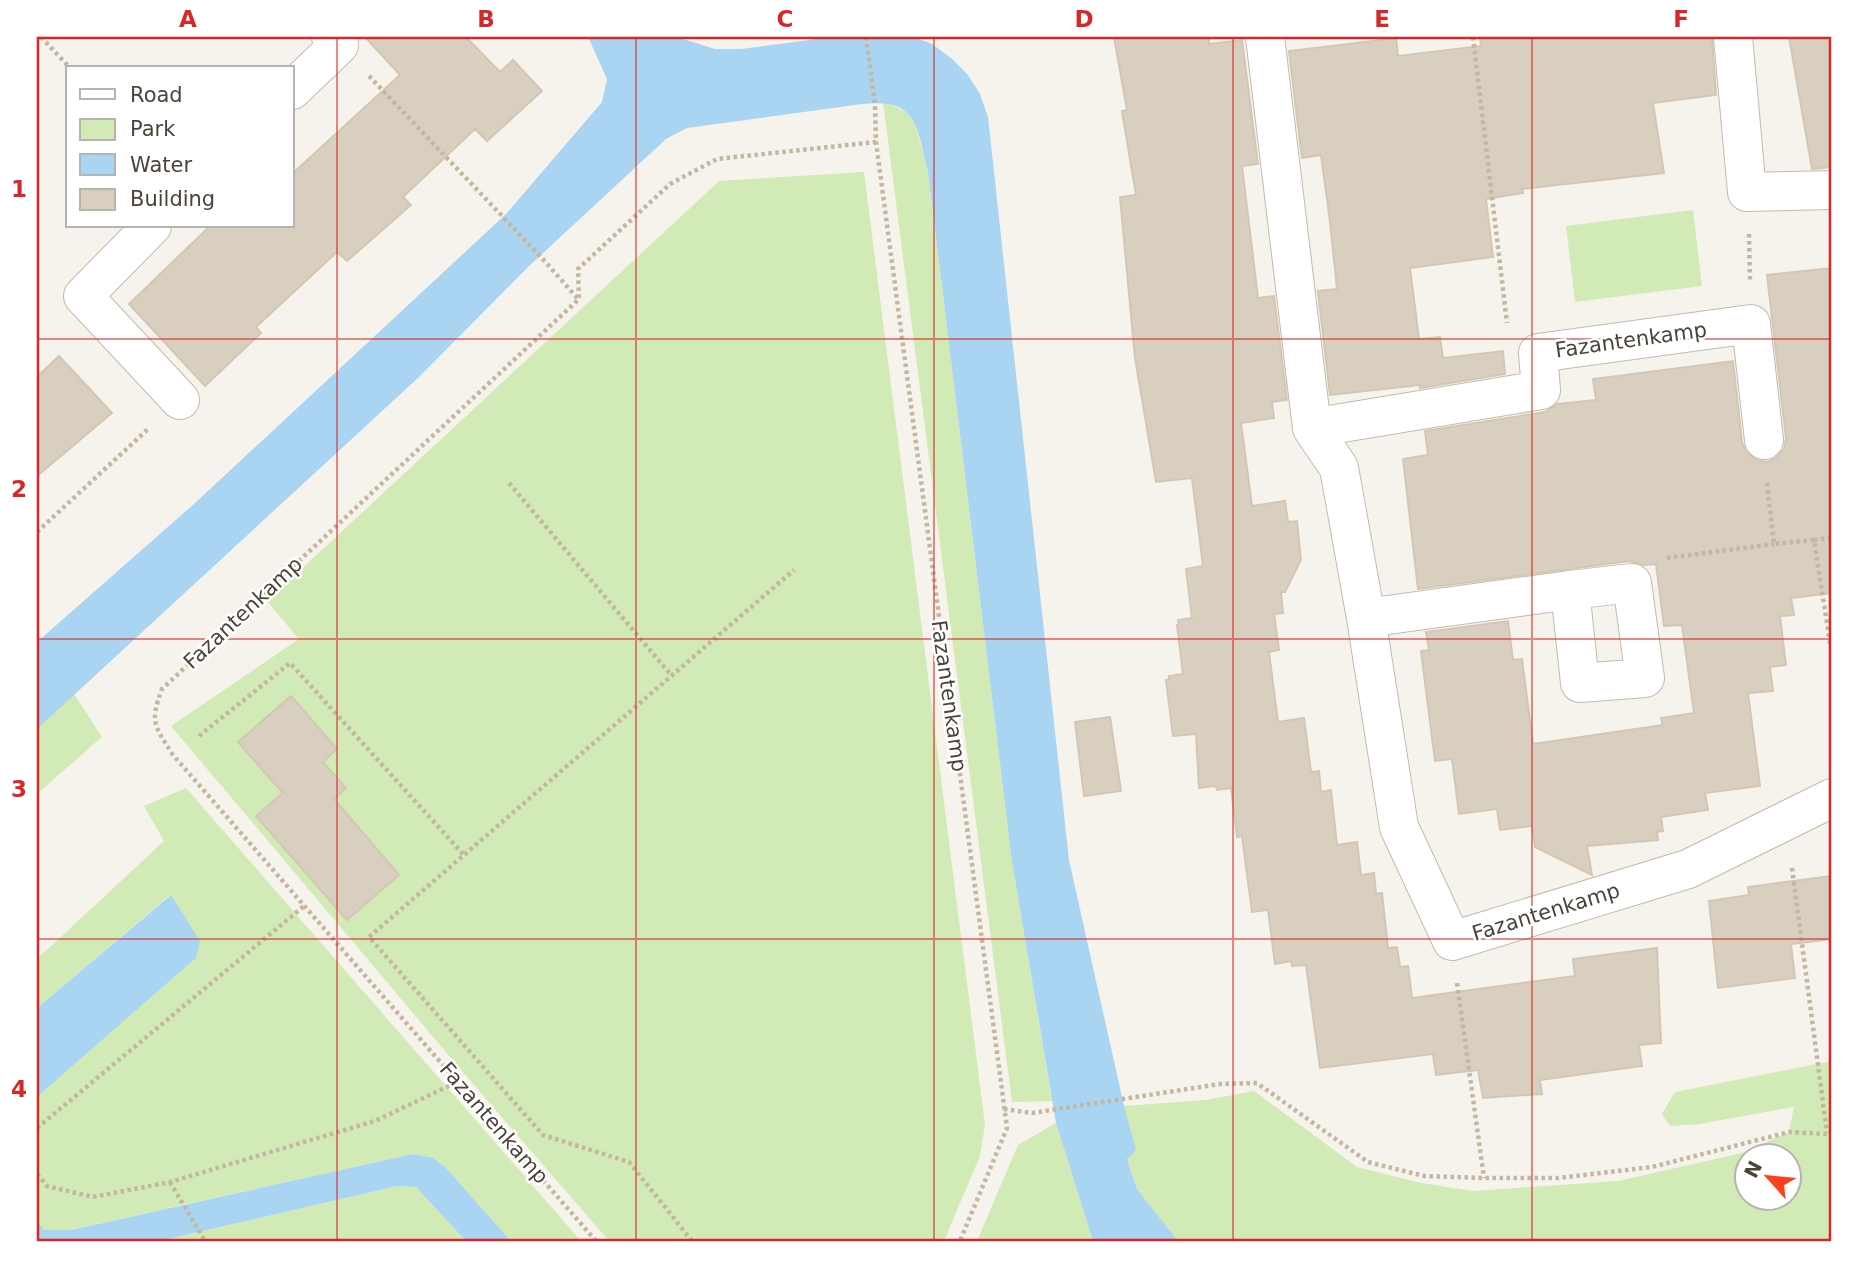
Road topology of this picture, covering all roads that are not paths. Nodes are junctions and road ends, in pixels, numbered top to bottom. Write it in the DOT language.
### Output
graph roads {
  1 [pos="1265,37"];
  2 [pos="1733,37"];
  3 [pos="335,41"];
  4 [pos="294,88"];
  5 [pos="1832,190"];
  6 [pos="150,228"];
  7 [pos="180,400"];
  8 [pos="1312,428"];
  9 [pos="1764,440"];
  10 [pos="1570,590"];
  11 [pos="1366,618"];
  12 [pos="1832,798"];
  1 -- 8 [label="street, Fazantenkamp"];
  2 -- 5 [label="street"];
  3 -- 4 [label="street"];
  6 -- 7 [label="street"];
  8 -- 9 [label="street, Fazantenkamp"];
  8 -- 11 [label="street, Fazantenkamp"];
  10 -- 10 [label="street"];
  10 -- 11 [label="street"];
  11 -- 12 [label="street, Fazantenkamp"];
}
